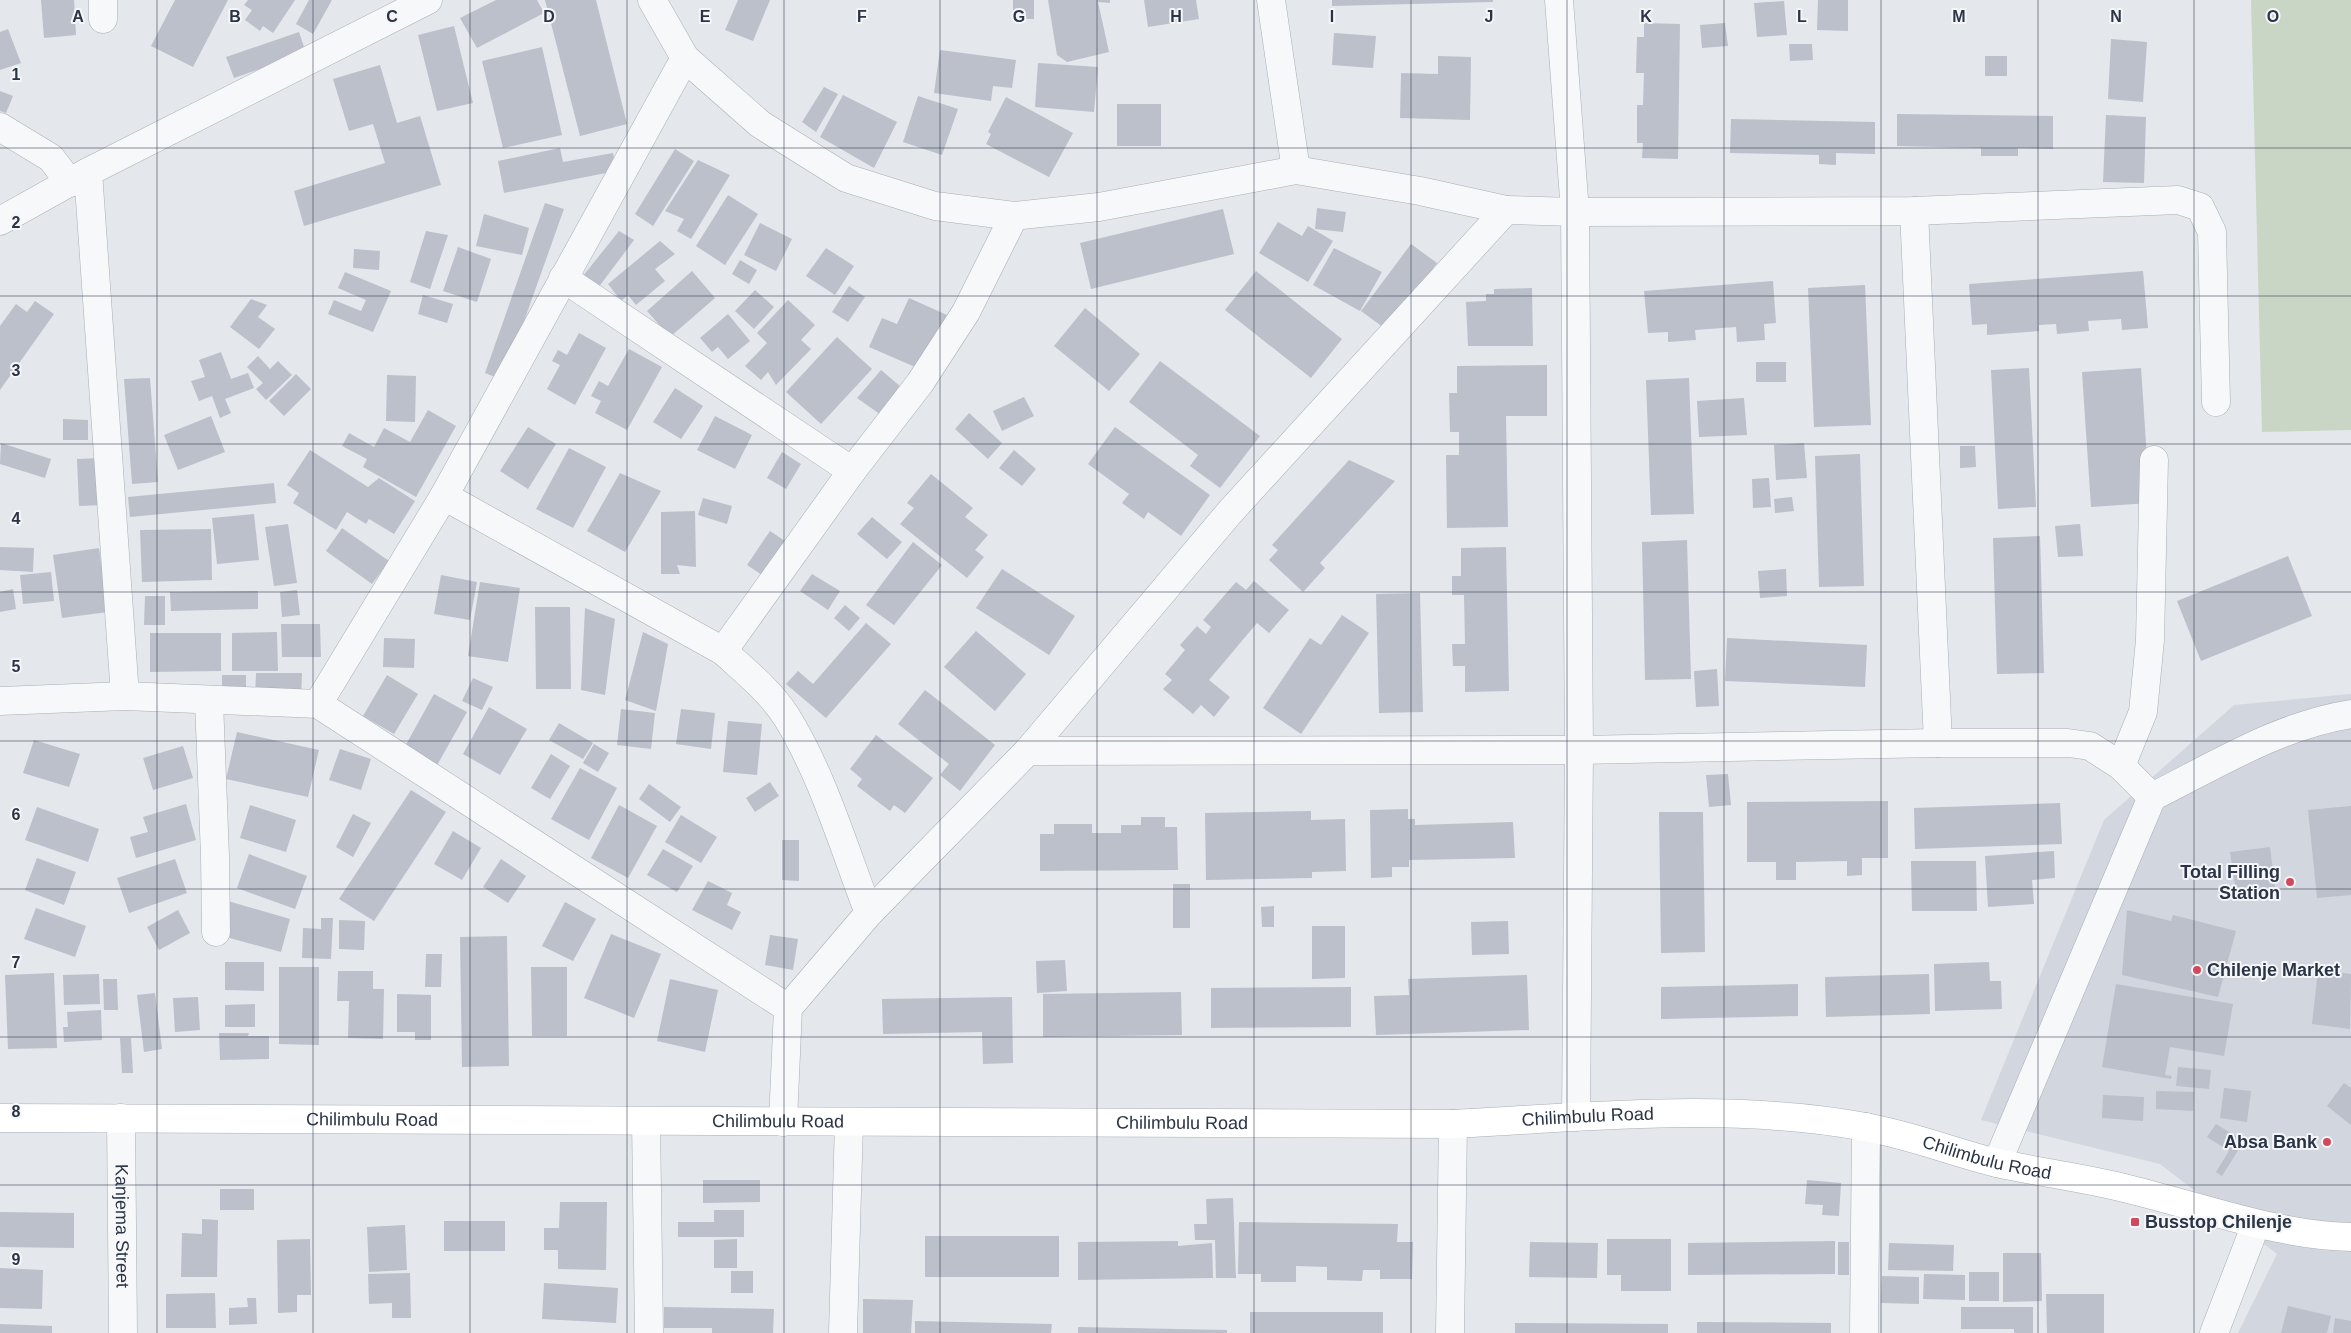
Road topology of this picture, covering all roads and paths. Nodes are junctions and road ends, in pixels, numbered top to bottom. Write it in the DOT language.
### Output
graph roads {
  1 [pos="428,0"];
  2 [pos="652,0"];
  3 [pos="1271,0"];
  4 [pos="1559,0"];
  5 [pos="685,58"];
  6 [pos="0,127"];
  7 [pos="1296,170"];
  8 [pos="79,177"];
  9 [pos="1506,210"];
  10 [pos="1914,211"];
  11 [pos="1575,212"];
  12 [pos="1014,216"];
  13 [pos="0,221"];
  14 [pos="563,278"];
  15 [pos="2216,402"];
  16 [pos="2154,460"];
  17 [pos="852,471"];
  18 [pos="444,496"];
  19 [pos="723,651"];
  20 [pos="124,696"];
  21 [pos="0,701"];
  22 [pos="209,701"];
  23 [pos="318,704"];
  24 [pos="2351,714"];
  25 [pos="1938,743"];
  26 [pos="1579,750"];
  27 [pos="1028,751"];
  28 [pos="2121,766"];
  29 [pos="2152,797"];
  30 [pos="869,913"];
  31 [pos="216,932"];
  32 [pos="788,1008"];
  33 [pos="1576,1117"];
  34 [pos="0,1118"];
  35 [pos="122,1118"];
  36 [pos="646,1120"];
  37 [pos="783,1122"];
  38 [pos="849,1122"];
  39 [pos="1453,1124"];
  40 [pos="1866,1127"];
  41 [pos="1998,1163"];
  42 [pos="2256,1224"];
  43 [pos="2351,1237"];
  44 [pos="123,1333"];
  45 [pos="649,1333"];
  46 [pos="843,1333"];
  47 [pos="1450,1333"];
  48 [pos="1864,1333"];
  49 [pos="2214,1333"];
  1 -- 8 [label="street"];
  2 -- 5 [label="street"];
  3 -- 7 [label="street"];
  4 -- 11 [label="street"];
  5 -- 12 [label="street"];
  5 -- 14 [label="street"];
  6 -- 8 [label="street"];
  7 -- 9 [label="street"];
  7 -- 12 [label="street"];
  8 -- 13 [label="street"];
  8 -- 20 [label="street"];
  9 -- 11 [label="street"];
  9 -- 27 [label="street"];
  10 -- 11 [label="street"];
  10 -- 15 [label="street"];
  10 -- 25 [label="street"];
  11 -- 26 [label="street"];
  12 -- 17 [label="street"];
  14 -- 17 [label="street"];
  14 -- 18 [label="street"];
  16 -- 28 [label="street"];
  17 -- 19 [label="street"];
  18 -- 19 [label="street"];
  18 -- 23 [label="street"];
  19 -- 30 [label="street"];
  20 -- 21 [label="street"];
  20 -- 22 [label="street"];
  22 -- 23 [label="street"];
  22 -- 31 [label="street"];
  23 -- 32 [label="street"];
  24 -- 29 [label="street"];
  25 -- 26 [label="street"];
  25 -- 28 [label="street"];
  26 -- 27 [label="street"];
  26 -- 33 [label="street"];
  27 -- 30 [label="street"];
  28 -- 29 [label="street"];
  29 -- 41 [label="street"];
  30 -- 32 [label="street"];
  32 -- 37 [label="street"];
  33 -- 39 [label="main road, Chilimbulu Road"];
  33 -- 40 [label="main road, Chilimbulu Road"];
  34 -- 35 [label="main road, Chilimbulu Road"];
  35 -- 36 [label="main road, Chilimbulu Road"];
  35 -- 44 [label="street, Kanjema Street"];
  36 -- 37 [label="main road, Chilimbulu Road"];
  36 -- 45 [label="street"];
  37 -- 38 [label="main road, Chilimbulu Road"];
  38 -- 39 [label="main road, Chilimbulu Road"];
  38 -- 46 [label="street"];
  39 -- 47 [label="street"];
  40 -- 41 [label="main road, Chilimbulu Road"];
  40 -- 48 [label="street"];
  41 -- 42 [label="main road, Chilimbulu Road"];
  42 -- 43 [label="main road, Chilimbulu Road"];
  42 -- 49 [label="street"];
}
